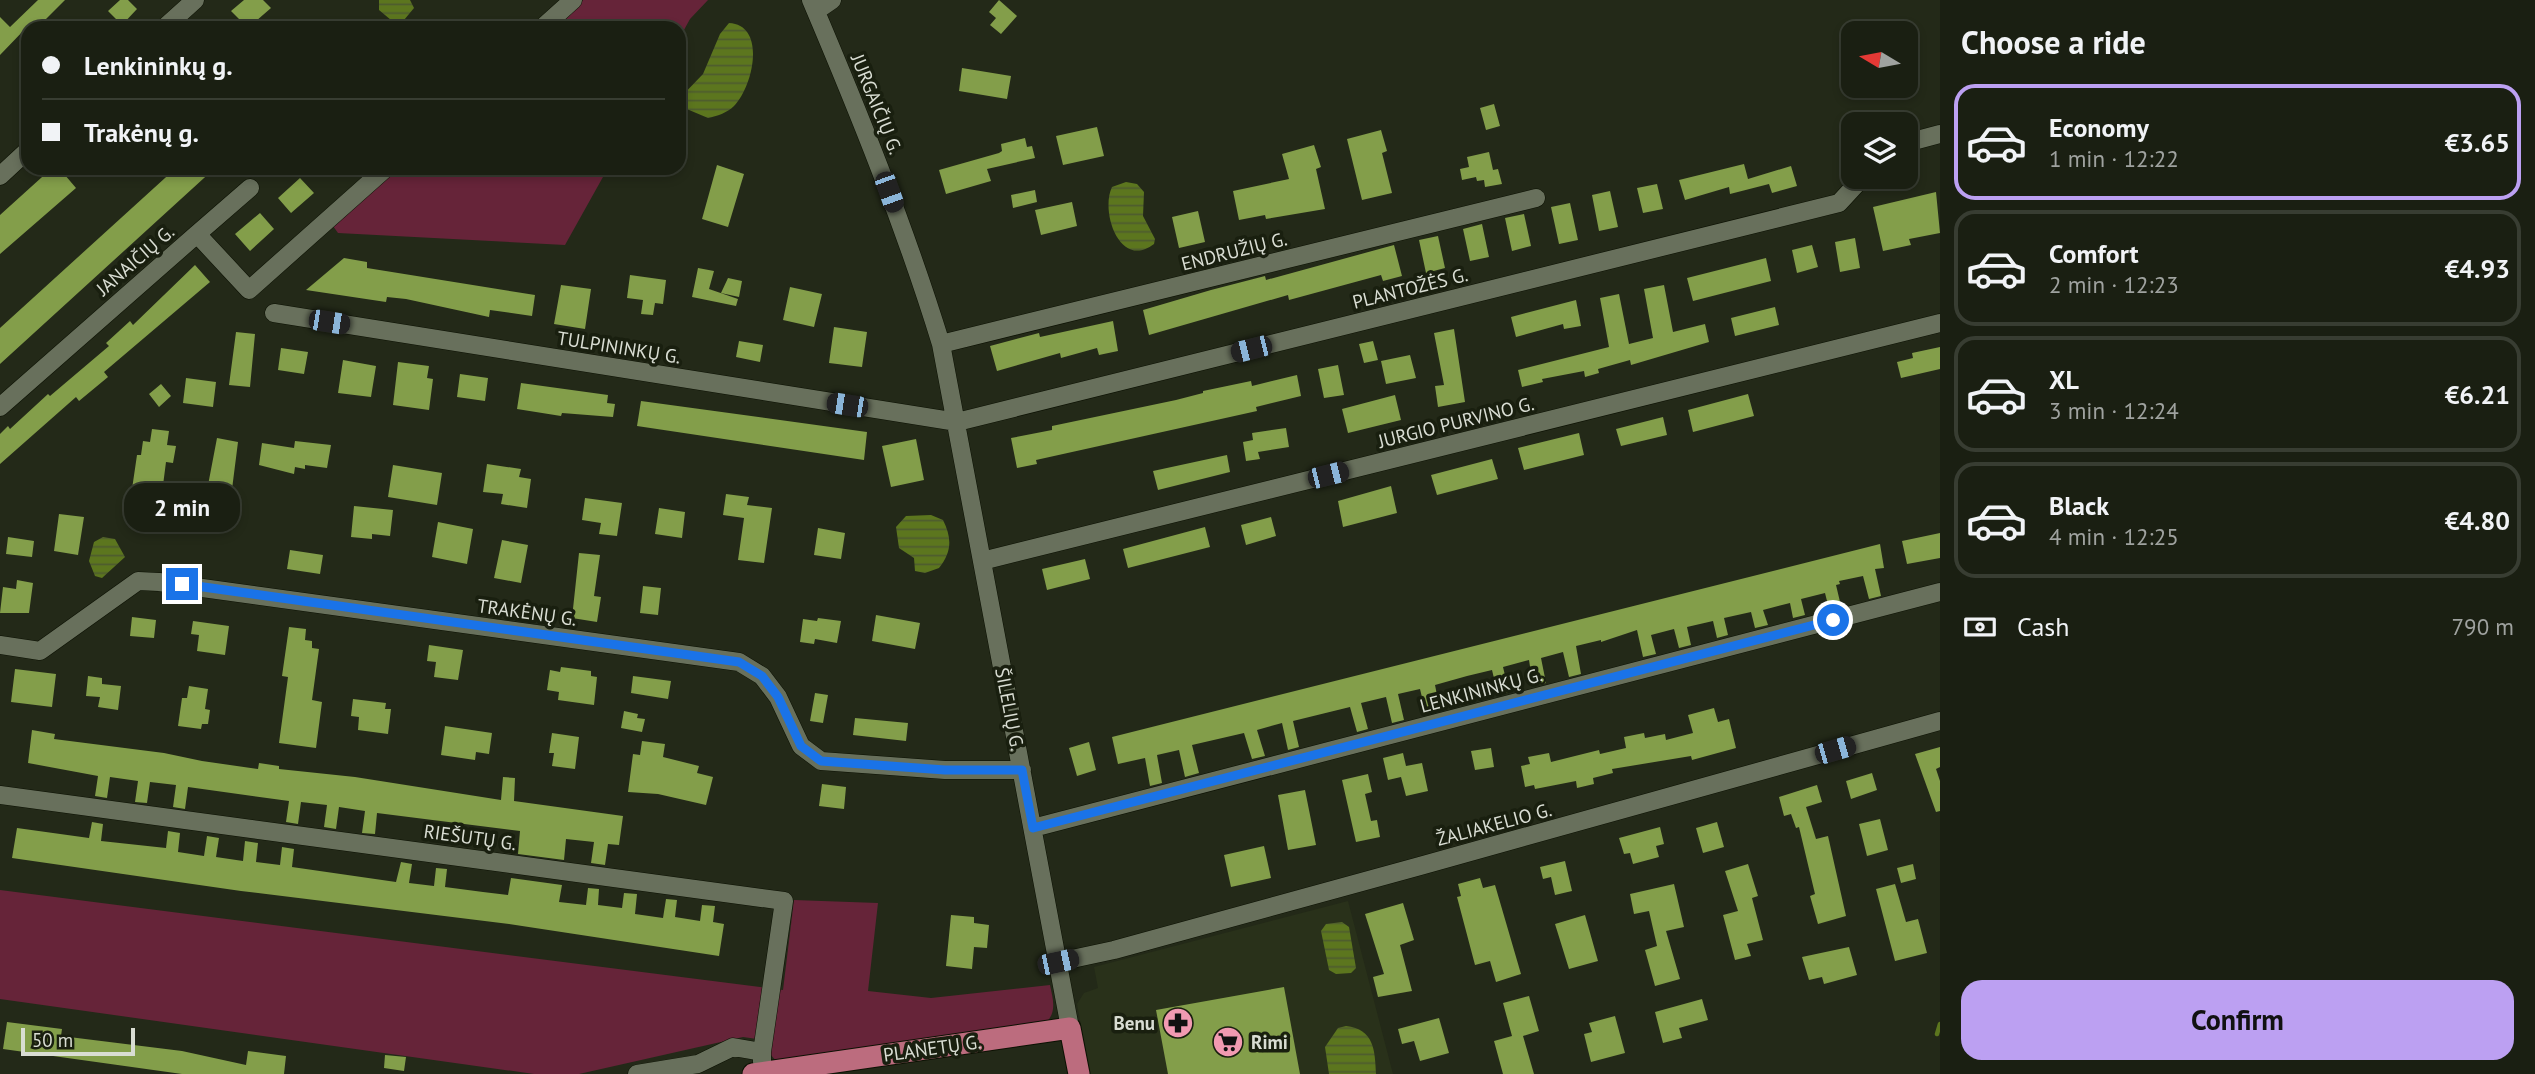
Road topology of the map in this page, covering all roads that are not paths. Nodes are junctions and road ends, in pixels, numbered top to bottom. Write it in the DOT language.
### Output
graph roads {
  1 [pos="195,0"];
  2 [pos="573,0"];
  3 [pos="832,0"];
  4 [pos="813,6"];
  5 [pos="172,21"];
  6 [pos="550,21"];
  7 [pos="1940,134"];
  8 [pos="1918,140"];
  9 [pos="21,156"];
  10 [pos="378,175"];
  11 [pos="0,176"];
  12 [pos="250,188"];
  13 [pos="1852,189"];
  14 [pos="1536,198"];
  15 [pos="197,234"];
  16 [pos="274,313"];
  17 [pos="1940,323"];
  18 [pos="941,344"];
  19 [pos="0,407"];
  20 [pos="957,422"];
  21 [pos="982,561"];
  22 [pos="1940,592"];
  23 [pos="0,645"];
  24 [pos="1940,721"];
  25 [pos="1022,770"];
  26 [pos="0,795"];
  27 [pos="1033,828"];
  28 [pos="1058,962"];
  29 [pos="1070,1028"];
  30 [pos="759,1066"];
  31 [pos="637,1074"];
  32 [pos="1079,1074"];
  1 -- 5 [label="street"];
  2 -- 6 [label="street"];
  3 -- 4 [label="street"];
  4 -- 18 [label="street, JURGAIČIŲ G."];
  7 -- 8 [label="street"];
  9 -- 11 [label="street"];
  10 -- 15 [label="street, JANAIČIŲ G."];
  12 -- 15 [label="street"];
  13 -- 20 [label="street, PLANTOŽĖS G."];
  14 -- 18 [label="street, ENDRUŽIŲ G."];
  15 -- 19 [label="street, JANAIČIŲ G."];
  16 -- 20 [label="street, TULPININKŲ G."];
  17 -- 21 [label="street, JURGIO PURVINO G."];
  18 -- 20 [label="street, ŠILELIŲ G."];
  20 -- 21 [label="street, ŠILELIŲ G."];
  21 -- 25 [label="street, ŠILELIŲ G."];
  22 -- 27 [label="street, LENKININKŲ G."];
  23 -- 25 [label="street, TRAKĖNŲ G."];
  24 -- 28 [label="street, ŽALIAKELIO G."];
  25 -- 27 [label="street, ŠILELIŲ G."];
  26 -- 30 [label="street, RIEŠUTŲ G."];
  27 -- 28 [label="street, ŠILELIŲ G."];
  28 -- 29 [label="street, ŠILELIŲ G."];
  29 -- 30 [label="main road, PLANETŲ G."];
  29 -- 32 [label="main road, ŠILELIŲ G."];
  30 -- 31 [label="street"];
}
